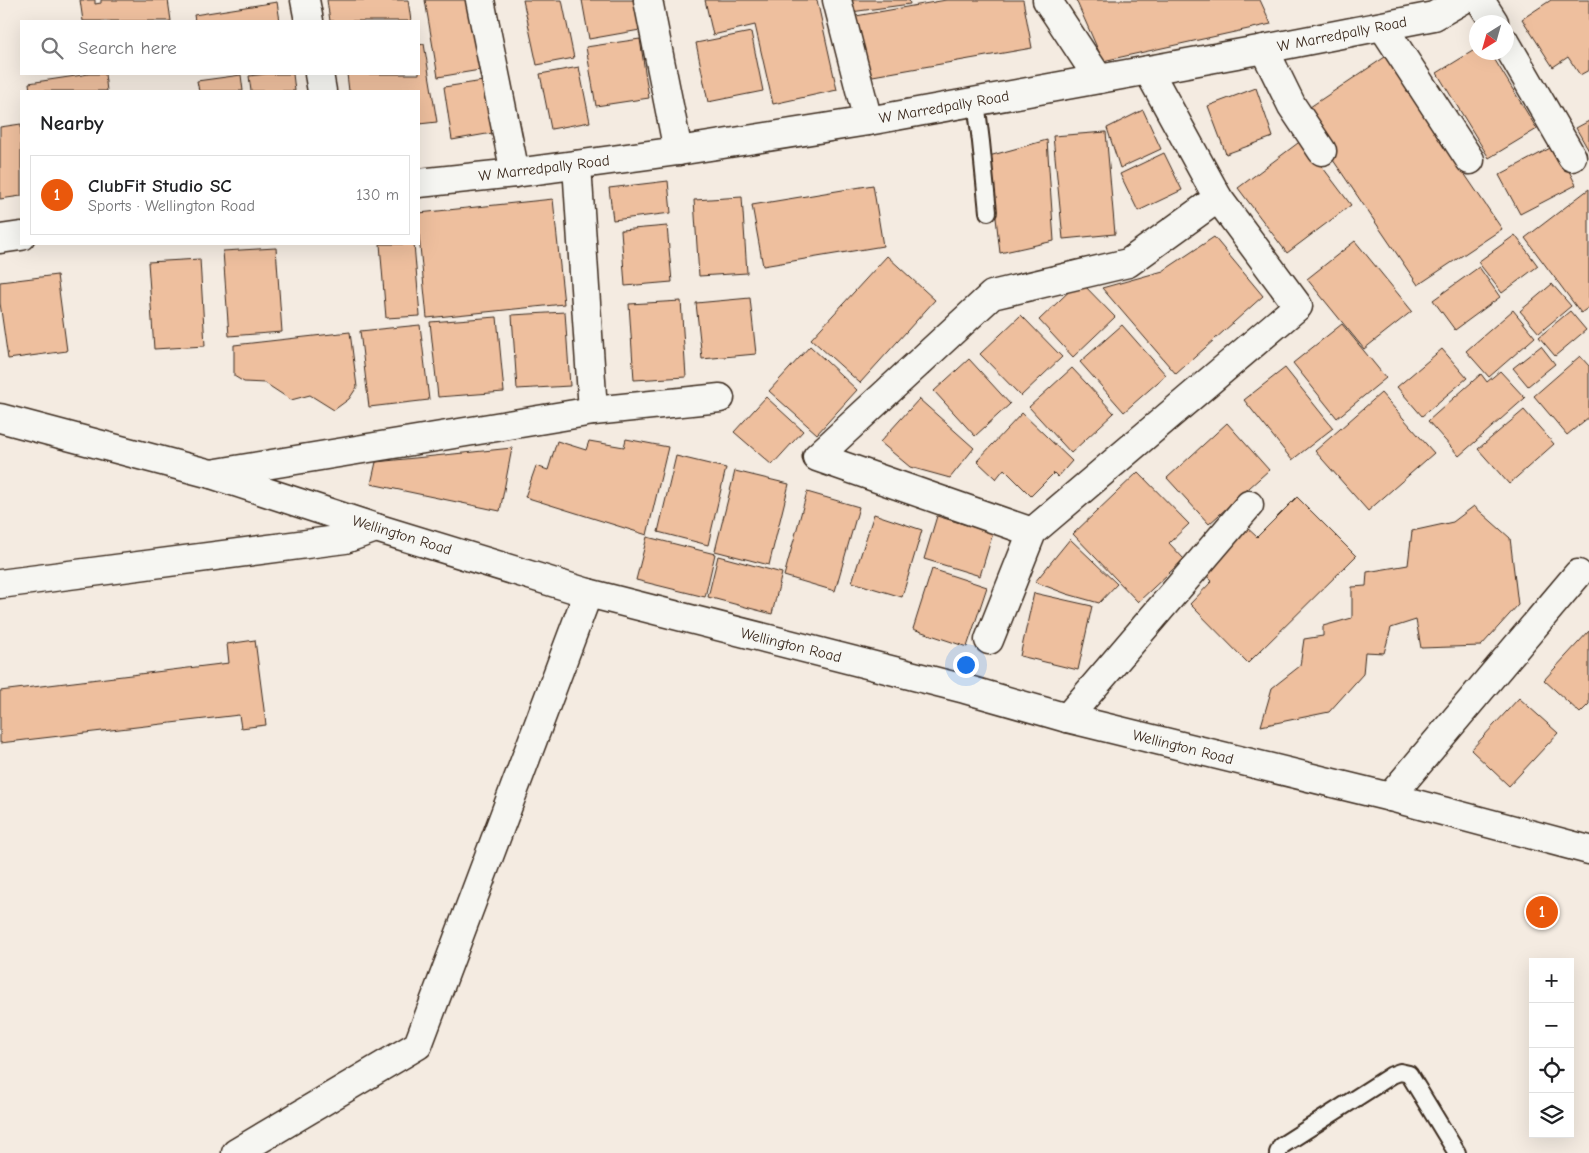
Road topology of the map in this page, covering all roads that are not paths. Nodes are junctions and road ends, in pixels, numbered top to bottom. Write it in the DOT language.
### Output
graph roads {
  1 [pos="306,0"];
  2 [pos="480,0"];
  3 [pos="648,0"];
  4 [pos="837,0"];
  5 [pos="1047,0"];
  6 [pos="1462,0"];
  7 [pos="1480,0"];
  8 [pos="1490,15"];
  9 [pos="309,20"];
  10 [pos="1383,26"];
  11 [pos="1264,49"];
  12 [pos="1514,57"];
  13 [pos="1148,70"];
  14 [pos="319,75"];
  15 [pos="1099,79"];
  16 [pos="322,90"];
  17 [pos="976,102"];
  18 [pos="868,121"];
  19 [pos="678,151"];
  20 [pos="1322,151"];
  21 [pos="1572,157"];
  22 [pos="1470,160"];
  23 [pos="577,165"];
  24 [pos="515,173"];
  25 [pos="420,183"];
  26 [pos="1218,198"];
  27 [pos="988,212"];
  28 [pos="20,236"];
  29 [pos="0,239"];
  30 [pos="720,398"];
  31 [pos="593,411"];
  32 [pos="0,418"];
  33 [pos="210,474"];
  34 [pos="1249,505"];
  35 [pos="376,528"];
  36 [pos="1032,532"];
  37 [pos="1578,574"];
  38 [pos="0,584"];
  39 [pos="588,593"];
  40 [pos="989,640"];
  41 [pos="1067,718"];
  42 [pos="1390,797"];
  43 [pos="1589,850"];
  44 [pos="236,1153"];
  45 [pos="1278,1153"];
  46 [pos="1457,1153"];
  1 -- 9 [label="street"];
  2 -- 24 [label="street"];
  3 -- 19 [label="street"];
  4 -- 18 [label="street"];
  5 -- 15 [label="street"];
  6 -- 10 [label="street, W Marredpally Road"];
  7 -- 8 [label="street"];
  10 -- 11 [label="street, W Marredpally Road"];
  10 -- 22 [label="street"];
  11 -- 13 [label="street, W Marredpally Road"];
  11 -- 20 [label="street"];
  12 -- 21 [label="street"];
  13 -- 15 [label="street, W Marredpally Road"];
  13 -- 26 [label="street"];
  14 -- 16 [label="street"];
  15 -- 17 [label="street, W Marredpally Road"];
  17 -- 18 [label="street, W Marredpally Road"];
  17 -- 27 [label="lane"];
  18 -- 19 [label="street, W Marredpally Road"];
  19 -- 23 [label="street, W Marredpally Road"];
  23 -- 24 [label="street, W Marredpally Road"];
  23 -- 31 [label="street"];
  24 -- 25 [label="street, W Marredpally Road"];
  26 -- 36 [label="street"];
  26 -- 36 [label="street"];
  28 -- 29 [label="street"];
  30 -- 31 [label="street"];
  31 -- 33 [label="street"];
  32 -- 33 [label="street, Wellington Road"];
  33 -- 35 [label="street, Wellington Road"];
  34 -- 41 [label="street"];
  35 -- 38 [label="street"];
  35 -- 39 [label="street, Wellington Road"];
  36 -- 40 [label="street"];
  37 -- 42 [label="street"];
  39 -- 41 [label="street, Wellington Road"];
  39 -- 44 [label="street"];
  41 -- 42 [label="street, Wellington Road"];
  42 -- 43 [label="street, Wellington Road"];
  45 -- 46 [label="lane"];
}
